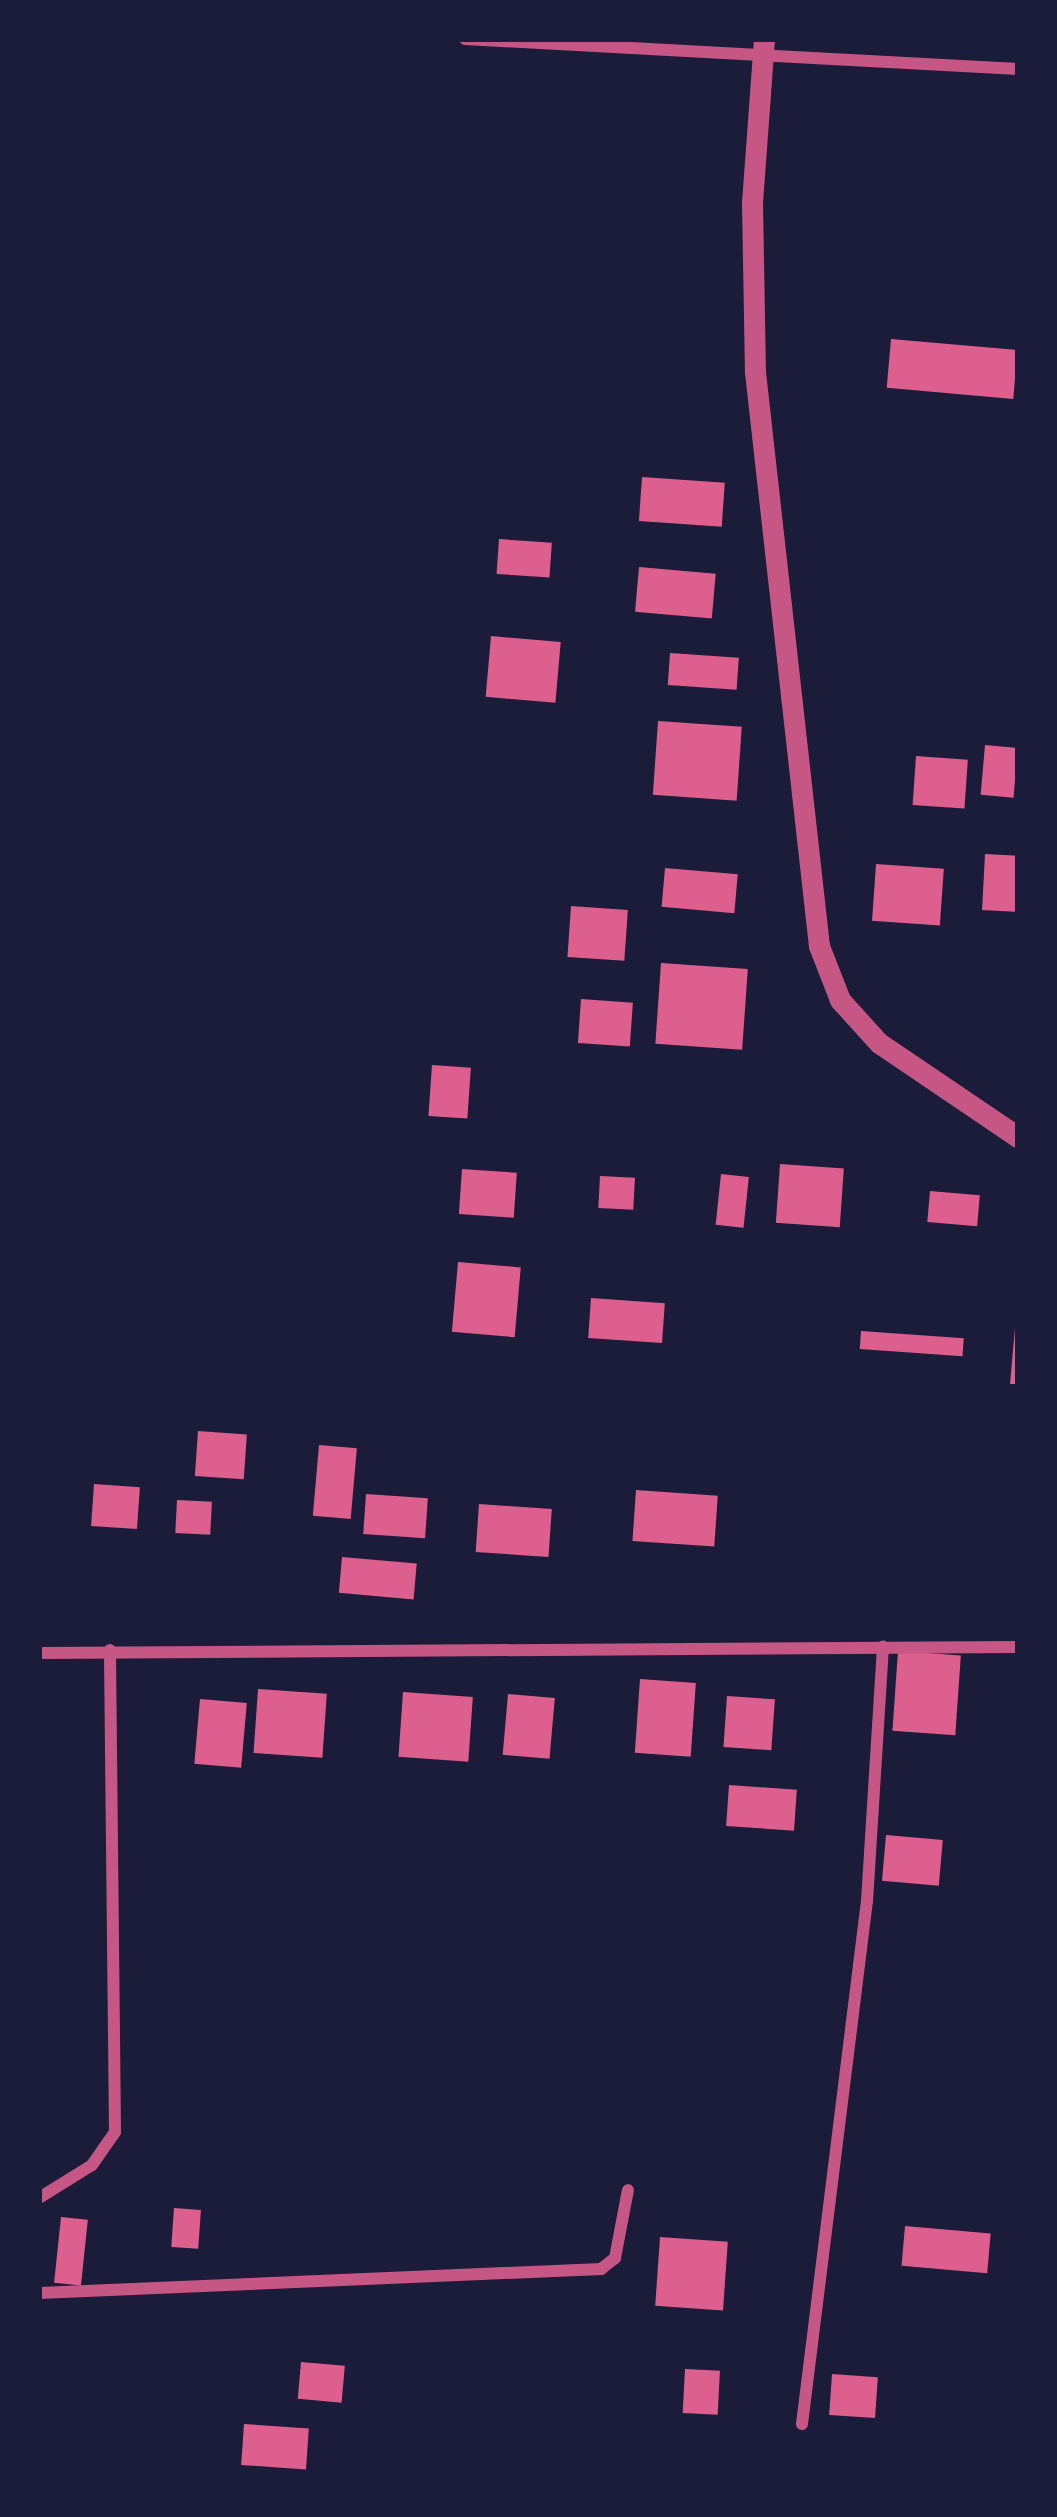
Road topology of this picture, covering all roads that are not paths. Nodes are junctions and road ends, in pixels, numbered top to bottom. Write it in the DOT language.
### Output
graph roads {
  1 [pos="465,39"];
  2 [pos="764,46"];
  3 [pos="1018,69"];
  4 [pos="1018,1137"];
  5 [pos="883,1647"];
  6 [pos="1018,1647"];
  7 [pos="110,1650"];
  8 [pos="39,1654"];
  9 [pos="628,2190"];
  10 [pos="39,2198"];
  11 [pos="39,2293"];
  12 [pos="802,2424"];
  1 -- 2 [label="street"];
  2 -- 3 [label="street"];
  2 -- 4 [label="street"];
  5 -- 6 [label="street"];
  5 -- 7 [label="street"];
  5 -- 12 [label="street"];
  7 -- 8 [label="street"];
  7 -- 10 [label="street"];
  9 -- 11 [label="street"];
}
